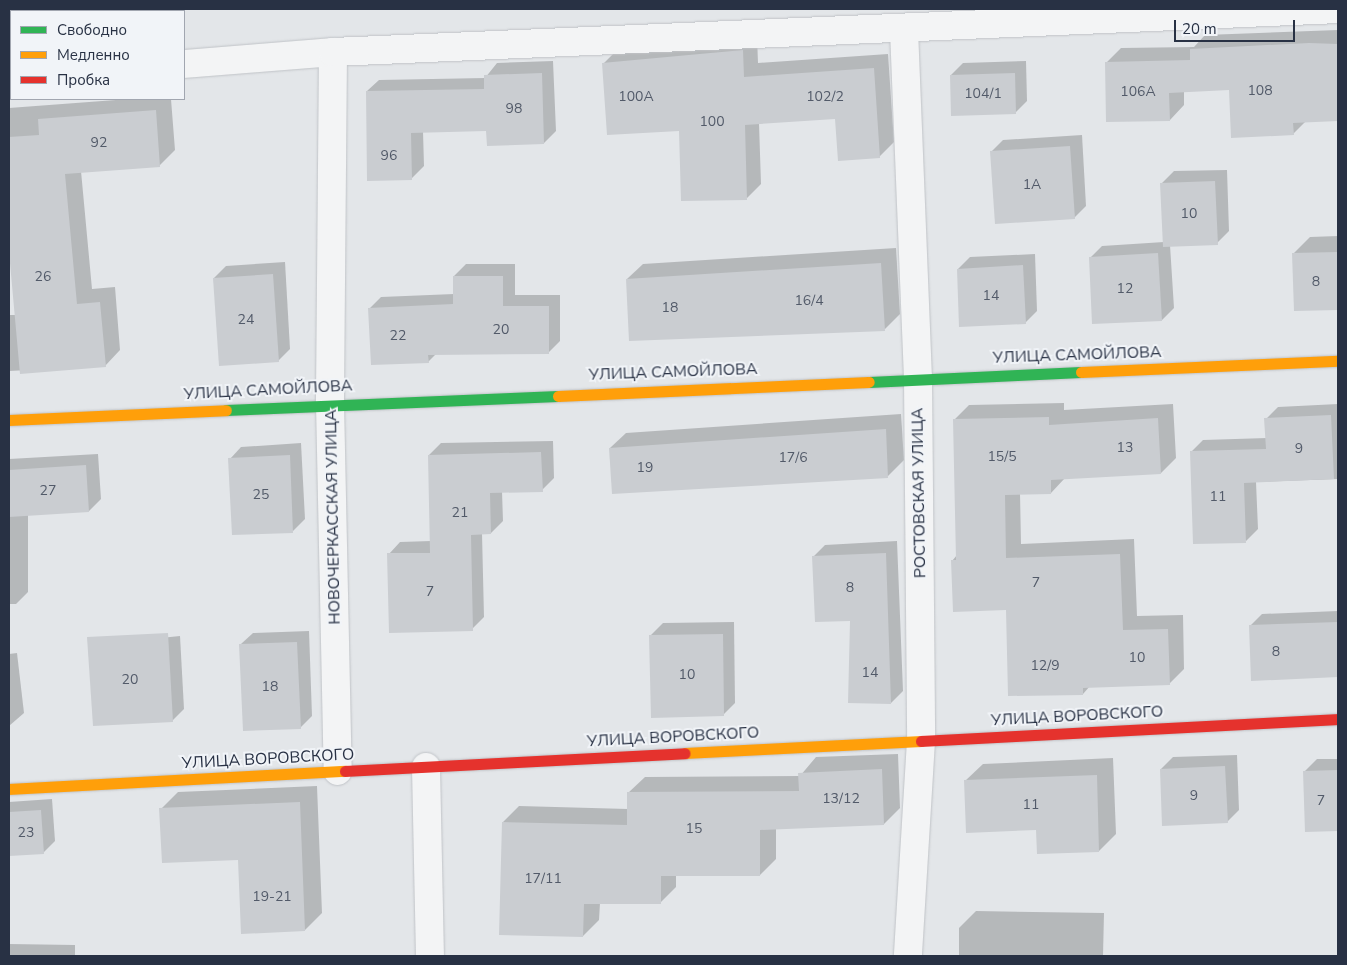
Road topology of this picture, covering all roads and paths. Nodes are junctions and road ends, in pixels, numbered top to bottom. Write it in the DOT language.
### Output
graph roads {
  1 [pos="1338,9"];
  2 [pos="904,30"];
  3 [pos="333,52"];
  4 [pos="185,64"];
  5 [pos="1338,361"];
  6 [pos="918,378"];
  7 [pos="330,403"];
  8 [pos="9,420"];
  9 [pos="1338,719"];
  10 [pos="921,741"];
  11 [pos="426,767"];
  12 [pos="338,772"];
  13 [pos="9,788"];
  14 [pos="430,956"];
  15 [pos="908,956"];
  1 -- 2 [label="street"];
  2 -- 3 [label="street"];
  2 -- 6 [label="street, РОСТОВСКАЯ УЛИЦА"];
  3 -- 4 [label="street"];
  3 -- 7 [label="street, НОВОЧЕРКАССКАЯ УЛИЦА"];
  5 -- 6 [label="street, УЛИЦА САМОЙЛОВА"];
  6 -- 7 [label="street, УЛИЦА САМОЙЛОВА"];
  6 -- 10 [label="street, РОСТОВСКАЯ УЛИЦА"];
  7 -- 8 [label="street, УЛИЦА САМОЙЛОВА"];
  7 -- 12 [label="street, НОВОЧЕРКАССКАЯ УЛИЦА"];
  9 -- 10 [label="street, УЛИЦА ВОРОВСКОГО"];
  10 -- 11 [label="street, УЛИЦА ВОРОВСКОГО"];
  10 -- 15 [label="street, РОСТОВСКАЯ УЛИЦА"];
  11 -- 12 [label="street, УЛИЦА ВОРОВСКОГО"];
  11 -- 14 [label="street"];
  12 -- 13 [label="street, УЛИЦА ВОРОВСКОГО"];
}
